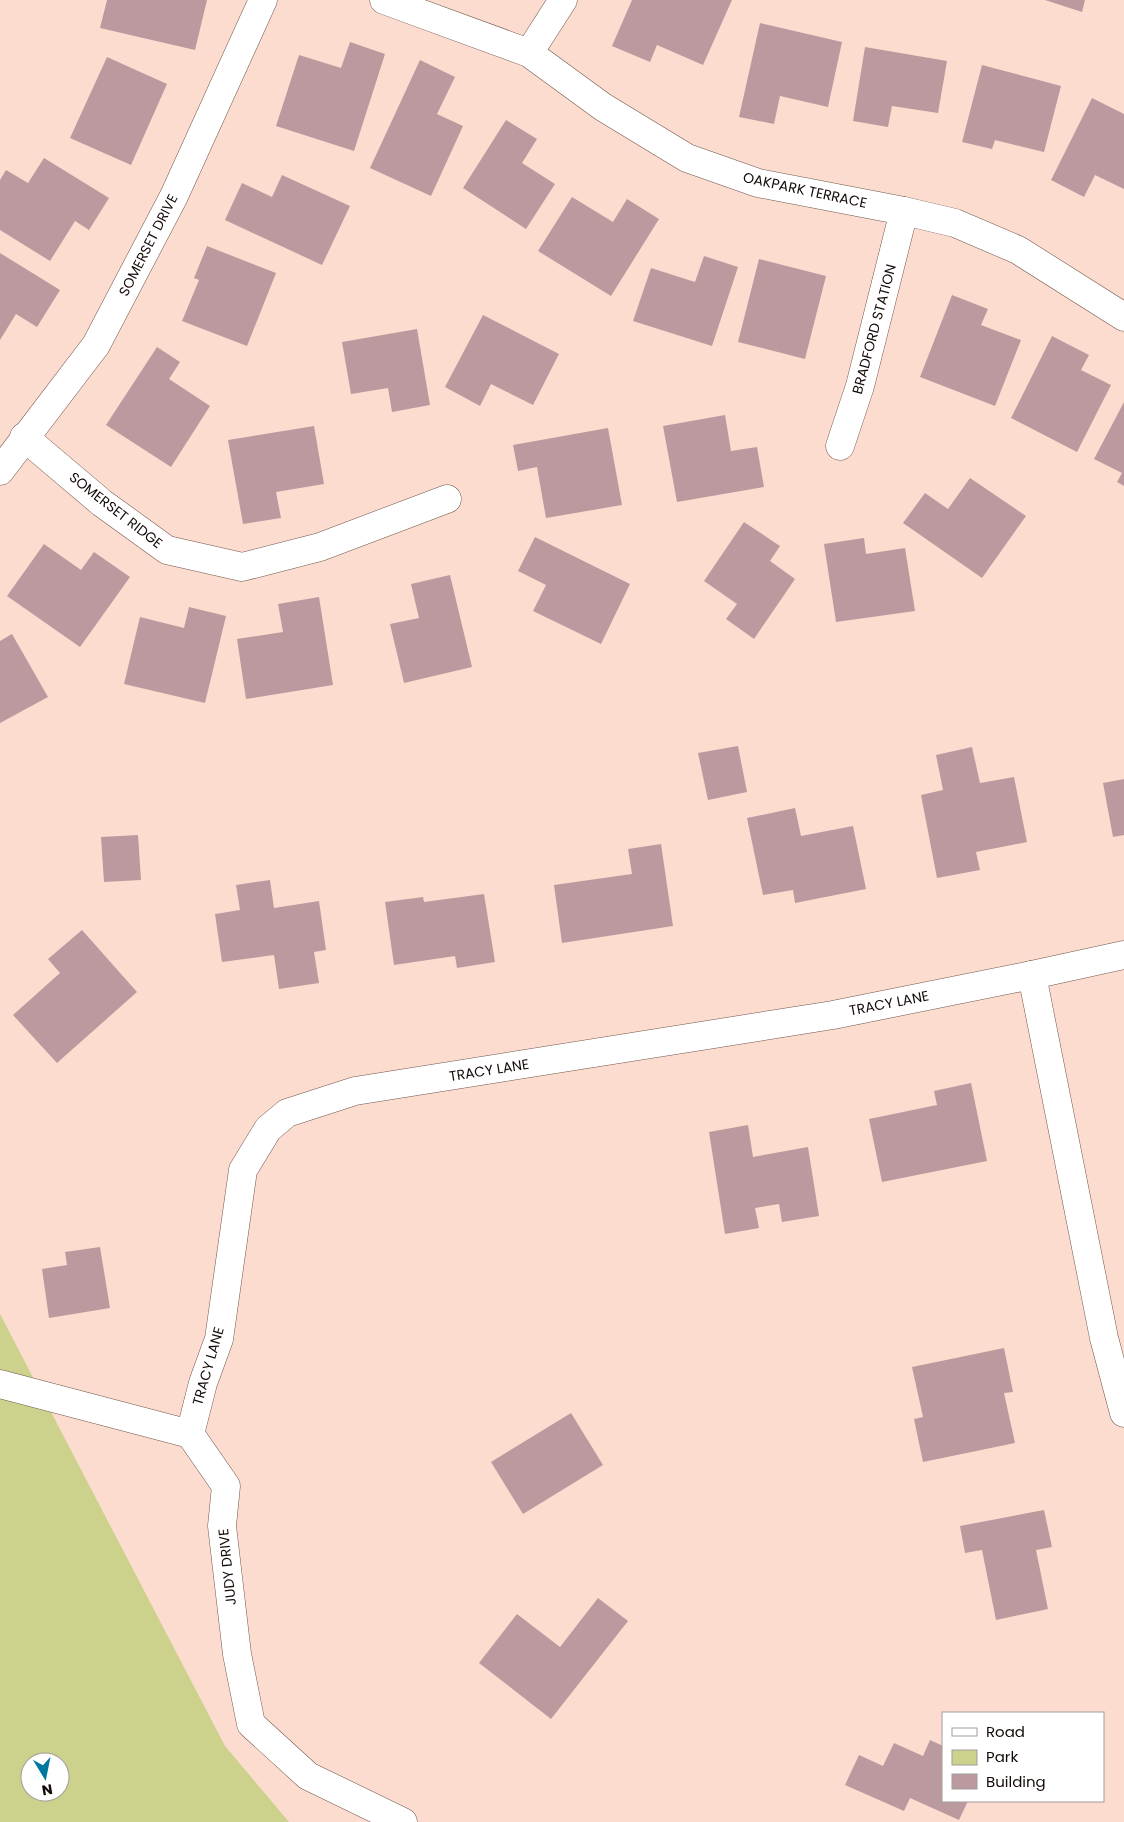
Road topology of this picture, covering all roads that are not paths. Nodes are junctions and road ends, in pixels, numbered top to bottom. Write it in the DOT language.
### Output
graph roads {
  1 [pos="264,0"];
  2 [pos="384,0"];
  3 [pos="563,0"];
  4 [pos="529,53"];
  5 [pos="904,211"];
  6 [pos="1124,318"];
  7 [pos="24,437"];
  8 [pos="840,446"];
  9 [pos="0,471"];
  10 [pos="447,499"];
  11 [pos="1124,955"];
  12 [pos="1032,975"];
  13 [pos="0,1384"];
  14 [pos="1124,1413"];
  15 [pos="190,1434"];
  16 [pos="403,1822"];
  1 -- 7 [label="street, SOMERSET DRIVE"];
  2 -- 4 [label="street, OAKPARK TERRACE"];
  3 -- 4 [label="street"];
  4 -- 5 [label="street, OAKPARK TERRACE"];
  5 -- 6 [label="street, OAKPARK TERRACE"];
  5 -- 8 [label="street, BRADFORD STATION"];
  7 -- 9 [label="street, SOMERSET DRIVE"];
  7 -- 10 [label="street, SOMERSET RIDGE"];
  11 -- 12 [label="street, TRACY LANE"];
  12 -- 14 [label="street"];
  12 -- 15 [label="street, TRACY LANE"];
  13 -- 15 [label="street"];
  15 -- 16 [label="street, JUDY DRIVE"];
}
